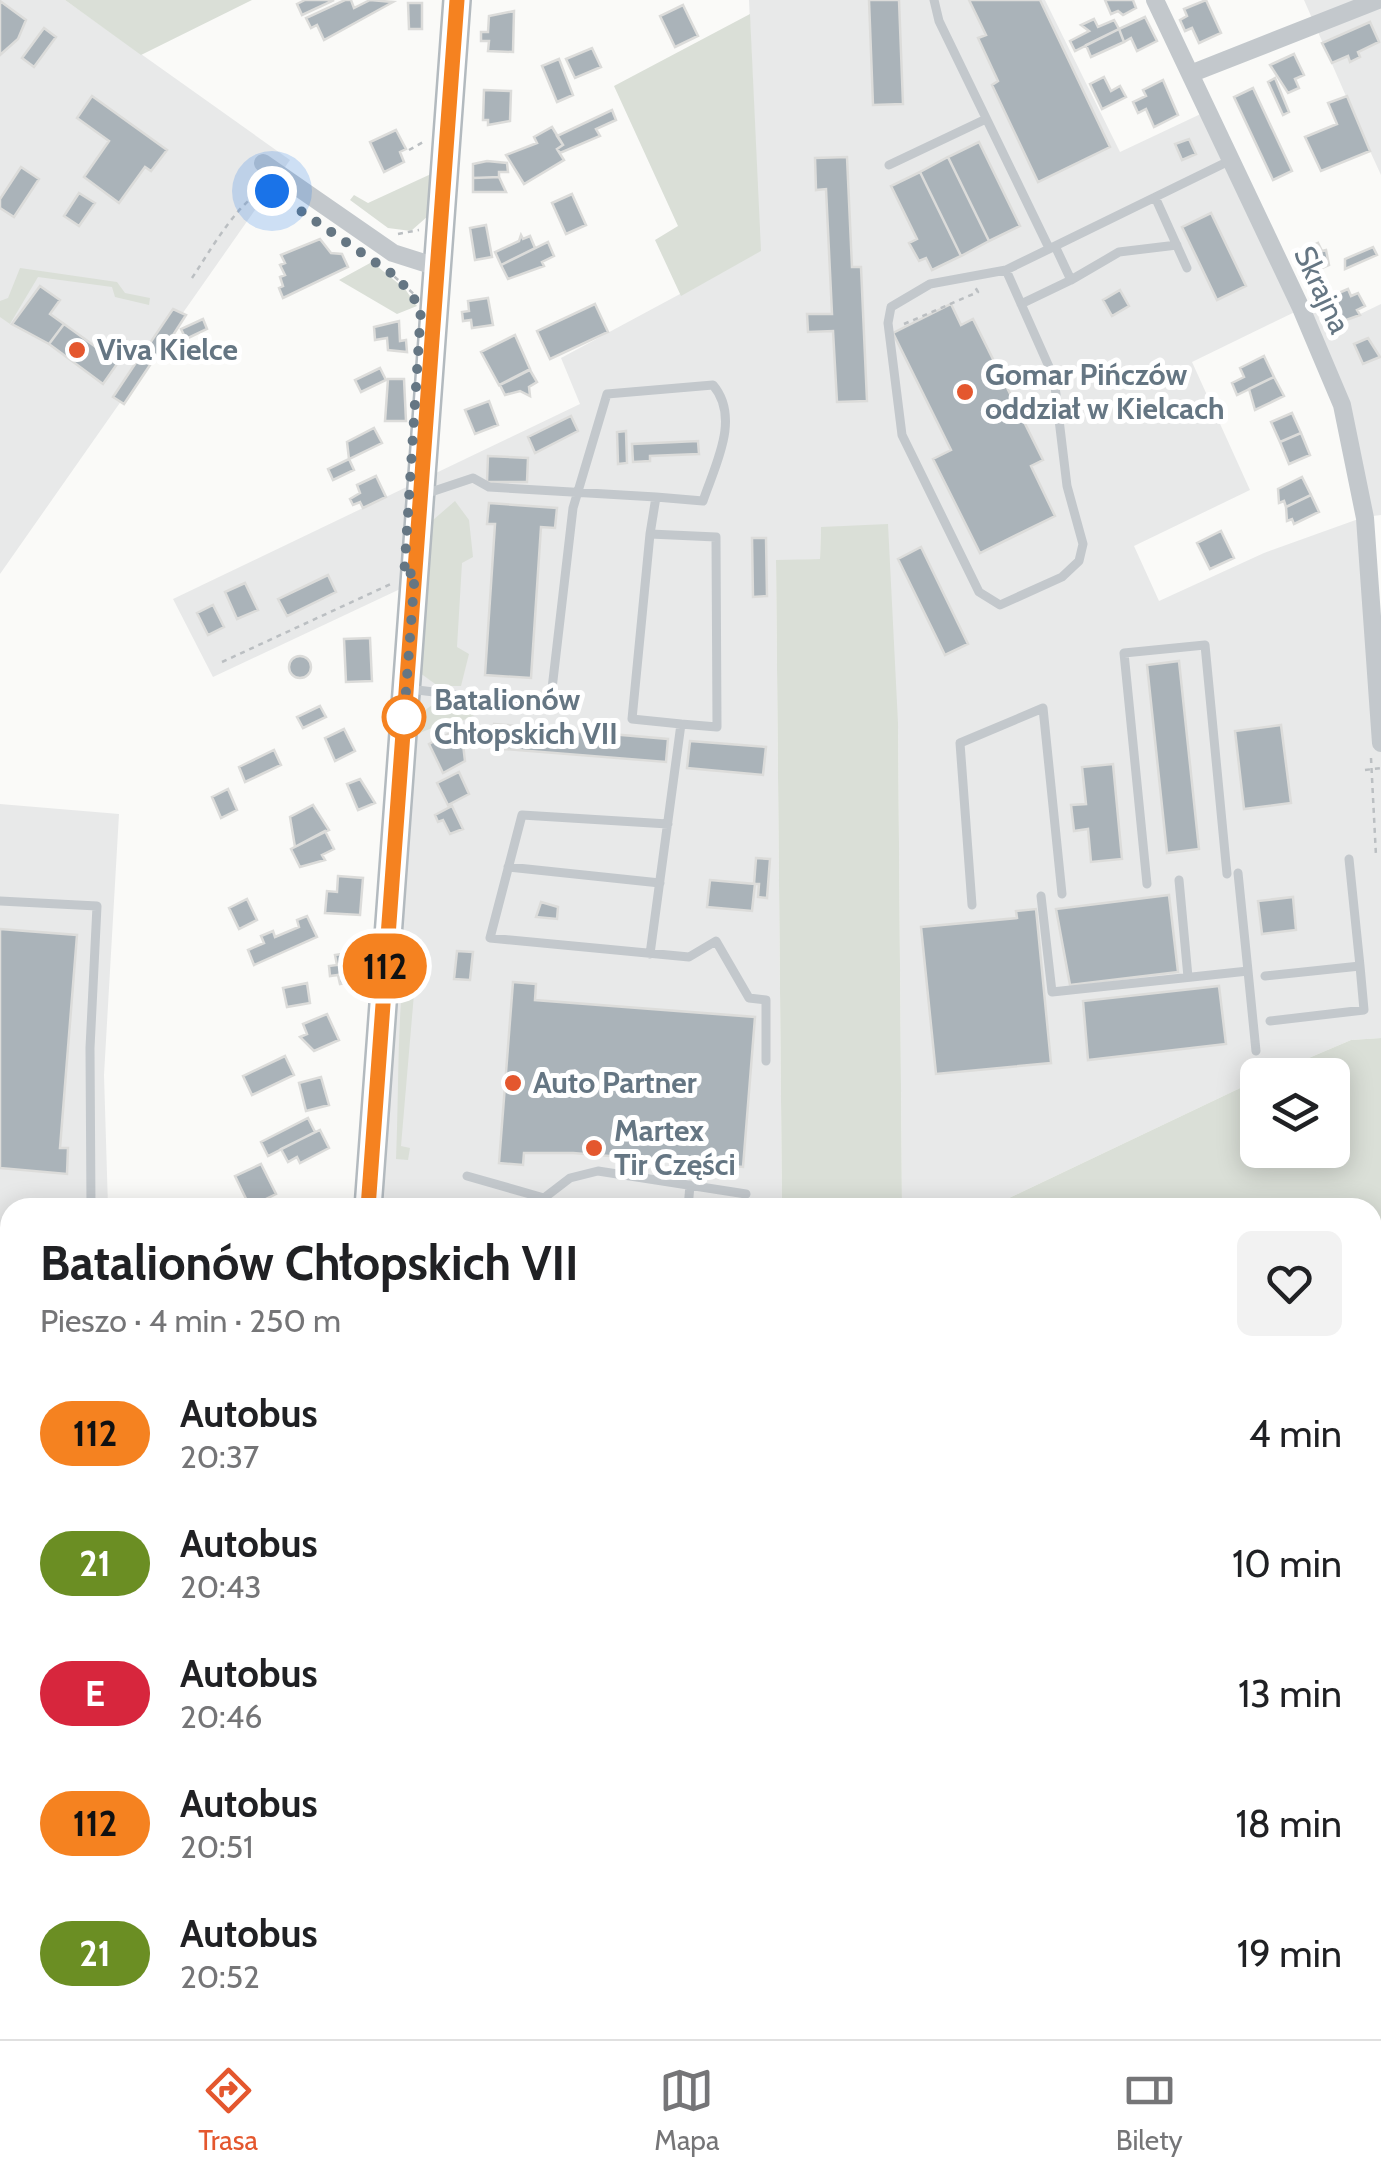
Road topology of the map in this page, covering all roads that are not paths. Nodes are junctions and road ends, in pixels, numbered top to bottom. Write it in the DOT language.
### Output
graph roads {
  1 [pos="457,0"];
  2 [pos="934,0"];
  3 [pos="1155,0"];
  4 [pos="1378,0"];
  5 [pos="1190,74"];
  6 [pos="986,119"];
  7 [pos="1231,160"];
  8 [pos="263,164"];
  9 [pos="890,165"];
  10 [pos="1155,197"];
  11 [pos="1177,245"];
  12 [pos="1052,247"];
  13 [pos="437,267"];
  14 [pos="1187,268"];
  15 [pos="1006,270"];
  16 [pos="1070,280"];
  17 [pos="1021,304"];
  18 [pos="576,492"];
  19 [pos="420,495"];
  20 [pos="656,497"];
  21 [pos="650,534"];
  22 [pos="406,689"];
  23 [pos="682,724"];
  24 [pos="1375,744"];
  25 [pos="668,824"];
  26 [pos="1348,860"];
  27 [pos="508,867"];
  28 [pos="1179,880"];
  29 [pos="660,883"];
  30 [pos="1147,884"];
  31 [pos="1062,894"];
  32 [pos="1042,896"];
  33 [pos="0,901"];
  34 [pos="972,905"];
  35 [pos="650,954"];
  36 [pos="1360,966"];
  37 [pos="1248,971"];
  38 [pos="1265,976"];
  39 [pos="1188,978"];
  40 [pos="1270,1021"];
  41 [pos="1256,1051"];
  42 [pos="766,1061"];
  43 [pos="468,1176"];
  44 [pos="690,1186"];
  45 [pos="746,1194"];
  46 [pos="91,1198"];
  47 [pos="369,1198"];
  48 [pos="689,1198"];
  1 -- 13 [label="street"];
  2 -- 6 [label="lane"];
  3 -- 5 [label="street, Skrajna"];
  4 -- 5 [label="street"];
  5 -- 7 [label="street, Skrajna"];
  6 -- 9 [label="lane"];
  6 -- 12 [label="lane"];
  7 -- 10 [label="lane"];
  7 -- 24 [label="street, Skrajna"];
  8 -- 13 [label="street"];
  10 -- 11 [label="lane"];
  10 -- 12 [label="lane"];
  11 -- 14 [label="lane"];
  11 -- 16 [label="lane"];
  12 -- 15 [label="lane"];
  12 -- 16 [label="lane"];
  13 -- 19 [label="street"];
  15 -- 17 [label="lane"];
  15 -- 17 [label="lane"];
  16 -- 17 [label="lane"];
  18 -- 19 [label="lane"];
  18 -- 20 [label="lane"];
  18 -- 20 [label="lane"];
  18 -- 22 [label="lane"];
  19 -- 22 [label="street"];
  20 -- 21 [label="lane"];
  21 -- 23 [label="lane"];
  21 -- 23 [label="lane"];
  22 -- 47 [label="street"];
  23 -- 25 [label="lane"];
  25 -- 27 [label="lane"];
  25 -- 29 [label="lane"];
  26 -- 36 [label="lane"];
  27 -- 29 [label="lane"];
  27 -- 35 [label="lane"];
  28 -- 39 [label="lane"];
  29 -- 35 [label="lane"];
  30 -- 37 [label="lane"];
  31 -- 34 [label="lane"];
  32 -- 39 [label="lane"];
  33 -- 46 [label="lane"];
  35 -- 42 [label="lane"];
  36 -- 38 [label="lane"];
  36 -- 40 [label="lane"];
  37 -- 39 [label="lane"];
  37 -- 41 [label="lane"];
  43 -- 44 [label="lane"];
  44 -- 45 [label="lane"];
  44 -- 48 [label="lane"];
}
